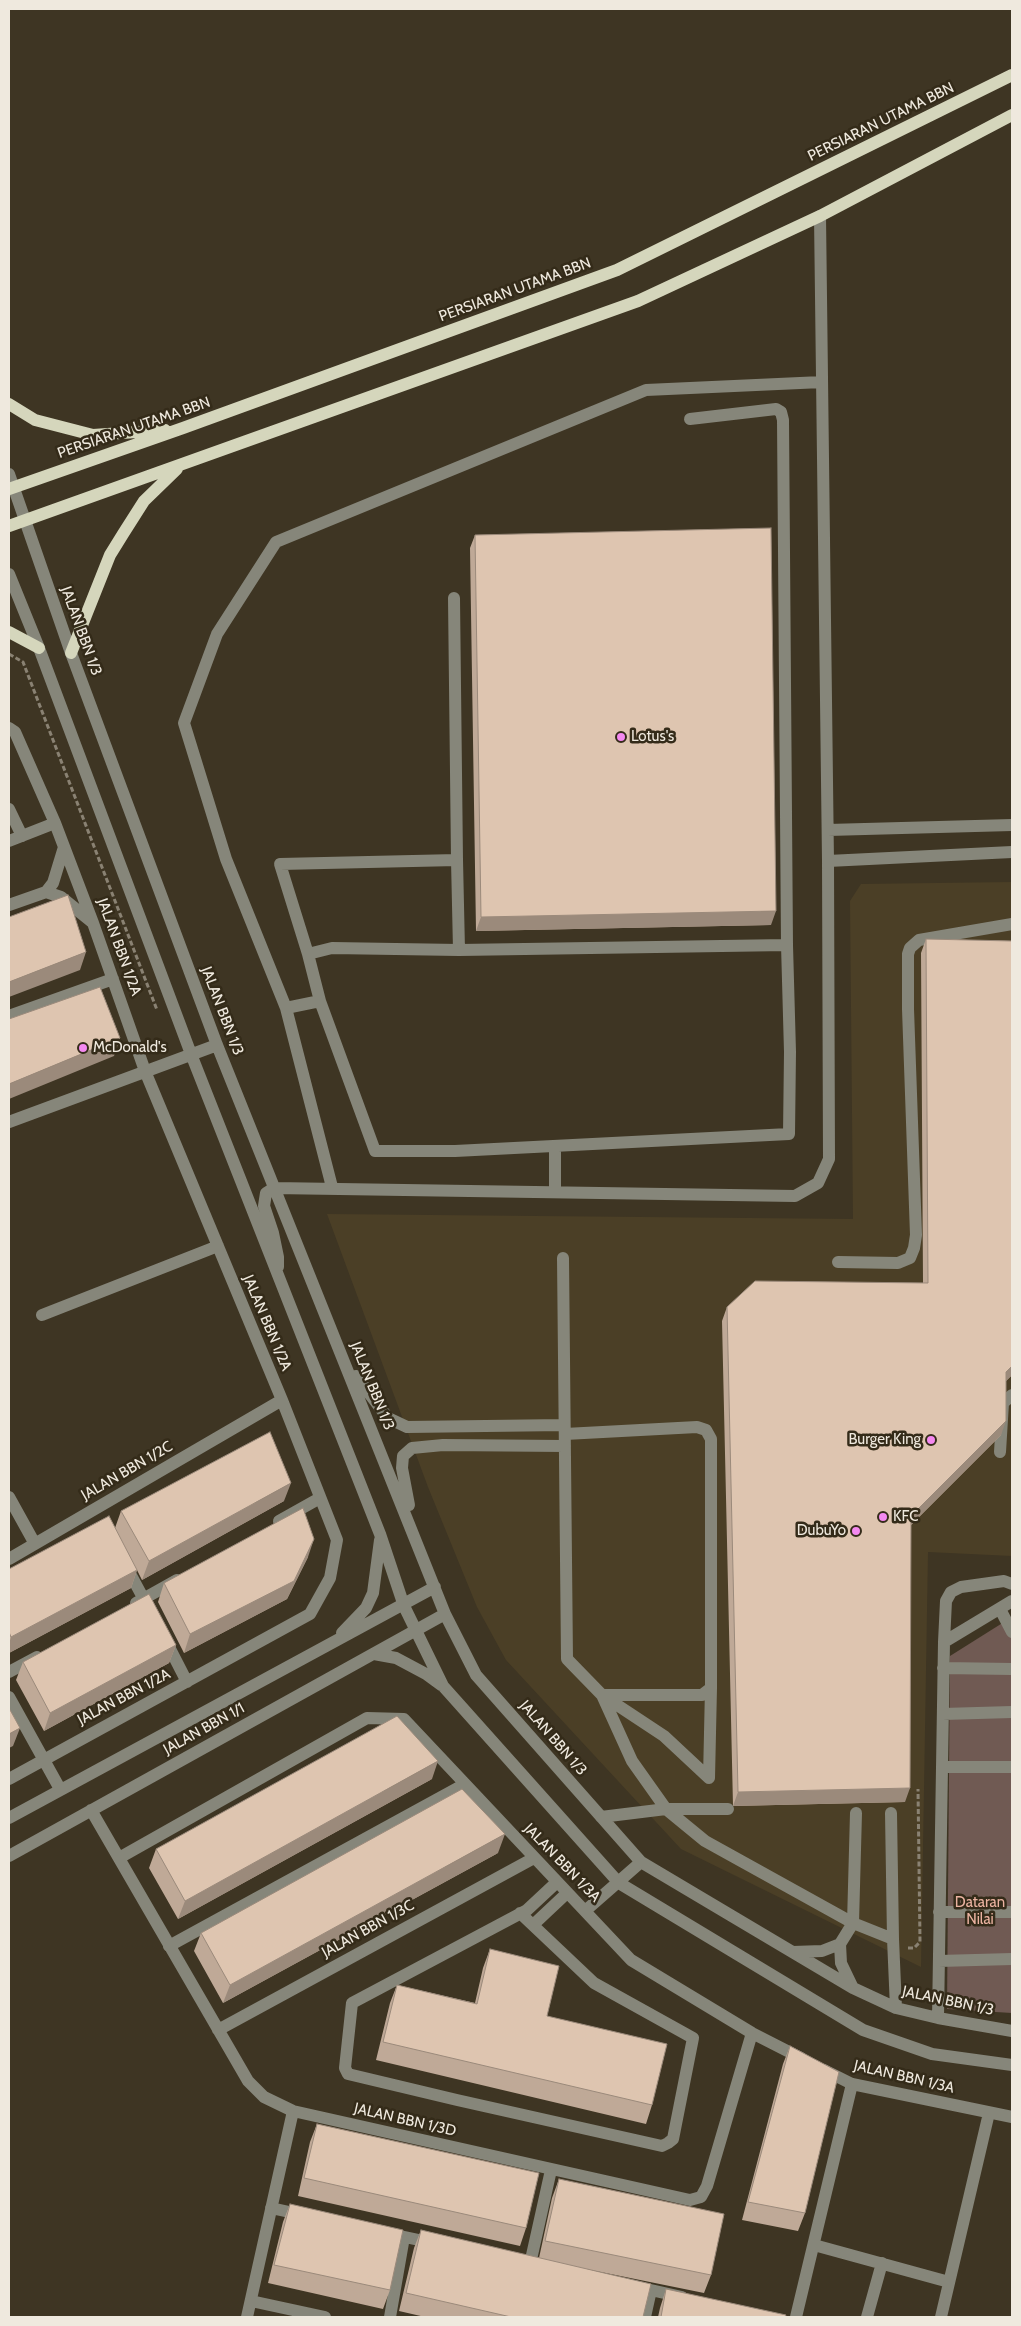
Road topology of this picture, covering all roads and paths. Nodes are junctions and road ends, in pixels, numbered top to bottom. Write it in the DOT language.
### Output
graph roads {
  1 [pos="1012,75"];
  2 [pos="1012,115"];
  3 [pos="820,216"];
  4 [pos="822,382"];
  5 [pos="9,404"];
  6 [pos="690,419"];
  7 [pos="183,428"];
  8 [pos="181,466"];
  9 [pos="9,474"];
  10 [pos="11,488"];
  11 [pos="25,521"];
  12 [pos="9,526"];
  13 [pos="9,574"];
  14 [pos="454,598"];
  15 [pos="9,632"];
  16 [pos="39,648"];
  17 [pos="71,653"];
  18 [pos="9,654"];
  19 [pos="9,728"];
  20 [pos="9,809"];
  21 [pos="55,823"];
  22 [pos="1012,825"];
  23 [pos="828,830"];
  24 [pos="22,836"];
  25 [pos="9,841"];
  26 [pos="64,847"];
  27 [pos="1012,852"];
  28 [pos="457,860"];
  29 [pos="828,861"];
  30 [pos="46,892"];
  31 [pos="9,905"];
  32 [pos="94,923"];
  33 [pos="1012,924"];
  34 [pos="787,945"];
  35 [pos="459,950"];
  36 [pos="308,954"];
  37 [pos="113,979"];
  38 [pos="320,1001"];
  39 [pos="286,1008"];
  40 [pos="158,1014"];
  41 [pos="9,1016"];
  42 [pos="217,1044"];
  43 [pos="190,1054"];
  44 [pos="145,1071"];
  45 [pos="9,1122"];
  46 [pos="555,1146"];
  47 [pos="332,1187"];
  48 [pos="274,1188"];
  49 [pos="555,1192"];
  50 [pos="218,1246"];
  51 [pos="562,1258"];
  52 [pos="838,1262"];
  53 [pos="277,1277"];
  54 [pos="42,1314"];
  55 [pos="344,1360"];
  56 [pos="1012,1394"];
  57 [pos="282,1400"];
  58 [pos="565,1435"];
  59 [pos="1000,1452"];
  60 [pos="9,1497"];
  61 [pos="320,1498"];
  62 [pos="21,1518"];
  63 [pos="9,1524"];
  64 [pos="270,1527"];
  65 [pos="414,1532"];
  66 [pos="380,1534"];
  67 [pos="35,1544"];
  68 [pos="121,1558"];
  69 [pos="9,1559"];
  70 [pos="185,1575"];
  71 [pos="1012,1584"];
  72 [pos="436,1587"];
  73 [pos="143,1599"];
  74 [pos="1012,1601"];
  75 [pos="404,1606"];
  76 [pos="126,1608"];
  77 [pos="1000,1609"];
  78 [pos="446,1614"];
  79 [pos="152,1615"];
  80 [pos="415,1631"];
  81 [pos="161,1632"];
  82 [pos="1012,1632"];
  83 [pos="944,1642"];
  84 [pos="331,1644"];
  85 [pos="51,1650"];
  86 [pos="374,1654"];
  87 [pos="943,1668"];
  88 [pos="1012,1669"];
  89 [pos="9,1672"];
  90 [pos="187,1682"];
  91 [pos="443,1686"];
  92 [pos="711,1688"];
  93 [pos="602,1695"];
  94 [pos="9,1697"];
  95 [pos="1012,1712"];
  96 [pos="943,1714"];
  97 [pos="44,1760"];
  98 [pos="942,1767"];
  99 [pos="1012,1767"];
  100 [pos="9,1779"];
  101 [pos="465,1784"];
  102 [pos="60,1789"];
  103 [pos="918,1790"];
  104 [pos="666,1809"];
  105 [pos="728,1809"];
  106 [pos="91,1810"];
  107 [pos="856,1813"];
  108 [pos="890,1813"];
  109 [pos="600,1817"];
  110 [pos="9,1818"];
  111 [pos="9,1856"];
  112 [pos="119,1858"];
  113 [pos="534,1858"];
  114 [pos="640,1862"];
  115 [pos="557,1882"];
  116 [pos="619,1883"];
  117 [pos="567,1893"];
  118 [pos="584,1911"];
  119 [pos="939,1912"];
  120 [pos="1012,1912"];
  121 [pos="520,1914"];
  122 [pos="853,1923"];
  123 [pos="533,1925"];
  124 [pos="840,1944"];
  125 [pos="893,1944"];
  126 [pos="169,1946"];
  127 [pos="793,1952"];
  128 [pos="1012,1959"];
  129 [pos="938,1961"];
  130 [pos="853,1988"];
  131 [pos="896,2008"];
  132 [pos="938,2018"];
  133 [pos="218,2030"];
  134 [pos="1012,2031"];
  135 [pos="752,2033"];
  136 [pos="1012,2065"];
  137 [pos="852,2084"];
  138 [pos="293,2111"];
  139 [pos="989,2113"];
  140 [pos="1012,2117"];
  141 [pos="552,2170"];
  142 [pos="271,2208"];
  143 [pos="319,2218"];
  144 [pos="376,2230"];
  145 [pos="404,2237"];
  146 [pos="814,2244"];
  147 [pos="443,2245"];
  148 [pos="882,2263"];
  149 [pos="529,2264"];
  150 [pos="949,2282"];
  151 [pos="623,2284"];
  152 [pos="651,2290"];
  153 [pos="251,2301"];
  154 [pos="697,2301"];
  155 [pos="247,2317"];
  156 [pos="325,2317"];
  157 [pos="390,2317"];
  158 [pos="645,2317"];
  159 [pos="796,2317"];
  160 [pos="867,2317"];
  161 [pos="941,2317"];
  1 -- 7 [label="main road, PERSIARAN UTAMA BBN"];
  2 -- 3 [label="main road"];
  3 -- 4 [label="street"];
  3 -- 8 [label="main road"];
  4 -- 23 [label="street"];
  4 -- 39 [label="street"];
  5 -- 7 [label="main road"];
  6 -- 34 [label="street"];
  7 -- 10 [label="main road, PERSIARAN UTAMA BBN"];
  8 -- 11 [label="main road"];
  8 -- 17 [label="main road"];
  9 -- 10 [label="street, JALAN BBN 1/3"];
  10 -- 11 [label="street, JALAN BBN 1/3"];
  11 -- 12 [label="main road"];
  11 -- 17 [label="street, JALAN BBN 1/3"];
  13 -- 16 [label="street"];
  14 -- 28 [label="street"];
  15 -- 16 [label="main road"];
  16 -- 43 [label="street"];
  17 -- 42 [label="street, JALAN BBN 1/3"];
  18 -- 40 [label="path"];
  19 -- 21 [label="street, JALAN BBN 1/2A"];
  20 -- 24 [label="street"];
  21 -- 24 [label="street"];
  21 -- 26 [label="street, JALAN BBN 1/2A"];
  22 -- 23 [label="street"];
  23 -- 29 [label="street"];
  24 -- 25 [label="street"];
  26 -- 30 [label="street"];
  26 -- 32 [label="street, JALAN BBN 1/2A"];
  27 -- 29 [label="street"];
  28 -- 35 [label="street"];
  28 -- 36 [label="street"];
  29 -- 49 [label="street"];
  30 -- 31 [label="street"];
  30 -- 32 [label="street"];
  32 -- 37 [label="street, JALAN BBN 1/2A"];
  33 -- 52 [label="street"];
  34 -- 35 [label="street"];
  34 -- 46 [label="street"];
  35 -- 36 [label="street"];
  36 -- 38 [label="street"];
  37 -- 41 [label="street"];
  37 -- 44 [label="street, JALAN BBN 1/2A"];
  38 -- 39 [label="street"];
  38 -- 46 [label="street"];
  39 -- 47 [label="street"];
  42 -- 43 [label="street"];
  42 -- 48 [label="street, JALAN BBN 1/3"];
  43 -- 44 [label="street"];
  43 -- 53 [label="street"];
  44 -- 45 [label="street"];
  44 -- 50 [label="street, JALAN BBN 1/2A"];
  46 -- 49 [label="street"];
  47 -- 48 [label="street"];
  47 -- 49 [label="street"];
  48 -- 53 [label="street"];
  48 -- 55 [label="street, JALAN BBN 1/3"];
  50 -- 54 [label="street"];
  50 -- 57 [label="street, JALAN BBN 1/2A"];
  51 -- 58 [label="street"];
  53 -- 66 [label="street"];
  55 -- 58 [label="street"];
  55 -- 65 [label="street, JALAN BBN 1/3"];
  56 -- 59 [label="street"];
  57 -- 61 [label="street, JALAN BBN 1/2A"];
  57 -- 67 [label="street, JALAN BBN 1/2C"];
  58 -- 65 [label="street"];
  58 -- 92 [label="street"];
  58 -- 93 [label="street"];
  60 -- 62 [label="street"];
  61 -- 64 [label="street"];
  61 -- 90 [label="street, JALAN BBN 1/2A"];
  62 -- 63 [label="street"];
  62 -- 67 [label="street"];
  65 -- 72 [label="street, JALAN BBN 1/3"];
  66 -- 75 [label="street"];
  66 -- 84 [label="street"];
  67 -- 69 [label="street, JALAN BBN 1/2C"];
  68 -- 73 [label="street"];
  70 -- 73 [label="street"];
  71 -- 83 [label="street"];
  72 -- 75 [label="street, JALAN BBN 1/1"];
  72 -- 78 [label="street, JALAN BBN 1/3"];
  73 -- 76 [label="street"];
  73 -- 79 [label="street"];
  74 -- 77 [label="street"];
  75 -- 80 [label="street"];
  75 -- 84 [label="street, JALAN BBN 1/1"];
  77 -- 82 [label="street"];
  77 -- 83 [label="street"];
  78 -- 80 [label="street, JALAN BBN 1/1"];
  78 -- 109 [label="street, JALAN BBN 1/3"];
  80 -- 86 [label="street, JALAN BBN 1/1"];
  80 -- 91 [label="street"];
  81 -- 90 [label="street"];
  83 -- 87 [label="street"];
  84 -- 102 [label="street, JALAN BBN 1/1"];
  85 -- 89 [label="street"];
  86 -- 91 [label="street"];
  86 -- 106 [label="street, JALAN BBN 1/1"];
  87 -- 88 [label="street"];
  87 -- 96 [label="street"];
  90 -- 97 [label="street, JALAN BBN 1/2A"];
  91 -- 116 [label="street"];
  92 -- 93 [label="street"];
  92 -- 93 [label="street"];
  93 -- 104 [label="street"];
  94 -- 97 [label="street"];
  95 -- 96 [label="street"];
  96 -- 98 [label="street"];
  97 -- 100 [label="street, JALAN BBN 1/2A"];
  97 -- 102 [label="street"];
  98 -- 99 [label="street"];
  98 -- 119 [label="street"];
  101 -- 112 [label="street, JALAN BBN 1/3A"];
  101 -- 113 [label="street, JALAN BBN 1/3A"];
  101 -- 126 [label="street"];
  102 -- 110 [label="street, JALAN BBN 1/1"];
  103 -- 125 [label="path"];
  104 -- 105 [label="street"];
  104 -- 109 [label="street"];
  104 -- 122 [label="street"];
  106 -- 111 [label="street, JALAN BBN 1/1"];
  106 -- 112 [label="street, JALAN BBN 1/3D"];
  107 -- 122 [label="street"];
  108 -- 125 [label="street"];
  109 -- 114 [label="street, JALAN BBN 1/3"];
  112 -- 126 [label="street, JALAN BBN 1/3D"];
  113 -- 115 [label="street, JALAN BBN 1/3A"];
  113 -- 133 [label="street, JALAN BBN 1/3C"];
  114 -- 116 [label="street"];
  114 -- 127 [label="street, JALAN BBN 1/3"];
  115 -- 117 [label="street, JALAN BBN 1/3A"];
  115 -- 121 [label="street"];
  116 -- 118 [label="street"];
  116 -- 136 [label="street"];
  117 -- 118 [label="street, JALAN BBN 1/3A"];
  117 -- 123 [label="street"];
  118 -- 135 [label="street, JALAN BBN 1/3A"];
  119 -- 120 [label="street"];
  119 -- 129 [label="street"];
  121 -- 123 [label="street"];
  121 -- 123 [label="street"];
  122 -- 124 [label="street"];
  122 -- 125 [label="street"];
  124 -- 127 [label="street"];
  124 -- 130 [label="street"];
  125 -- 131 [label="street"];
  126 -- 133 [label="street, JALAN BBN 1/3D"];
  127 -- 130 [label="street, JALAN BBN 1/3"];
  128 -- 129 [label="street"];
  129 -- 132 [label="street"];
  130 -- 131 [label="street, JALAN BBN 1/3"];
  131 -- 132 [label="street, JALAN BBN 1/3"];
  132 -- 134 [label="street, JALAN BBN 1/3"];
  133 -- 138 [label="street, JALAN BBN 1/3D"];
  135 -- 137 [label="street, JALAN BBN 1/3A"];
  135 -- 141 [label="street, JALAN BBN 1/3D"];
  137 -- 139 [label="street, JALAN BBN 1/3A"];
  137 -- 146 [label="street"];
  138 -- 141 [label="street, JALAN BBN 1/3D"];
  138 -- 142 [label="street"];
  139 -- 140 [label="street, JALAN BBN 1/3A"];
  139 -- 150 [label="street"];
  141 -- 149 [label="street"];
  142 -- 143 [label="street"];
  142 -- 153 [label="street"];
  144 -- 145 [label="street"];
  145 -- 147 [label="street"];
  145 -- 157 [label="street"];
  146 -- 148 [label="street"];
  146 -- 159 [label="street"];
  148 -- 150 [label="street"];
  148 -- 160 [label="street"];
  150 -- 161 [label="street"];
  151 -- 152 [label="street"];
  152 -- 154 [label="street"];
  152 -- 158 [label="street"];
  153 -- 155 [label="street"];
  153 -- 156 [label="street"];
}
